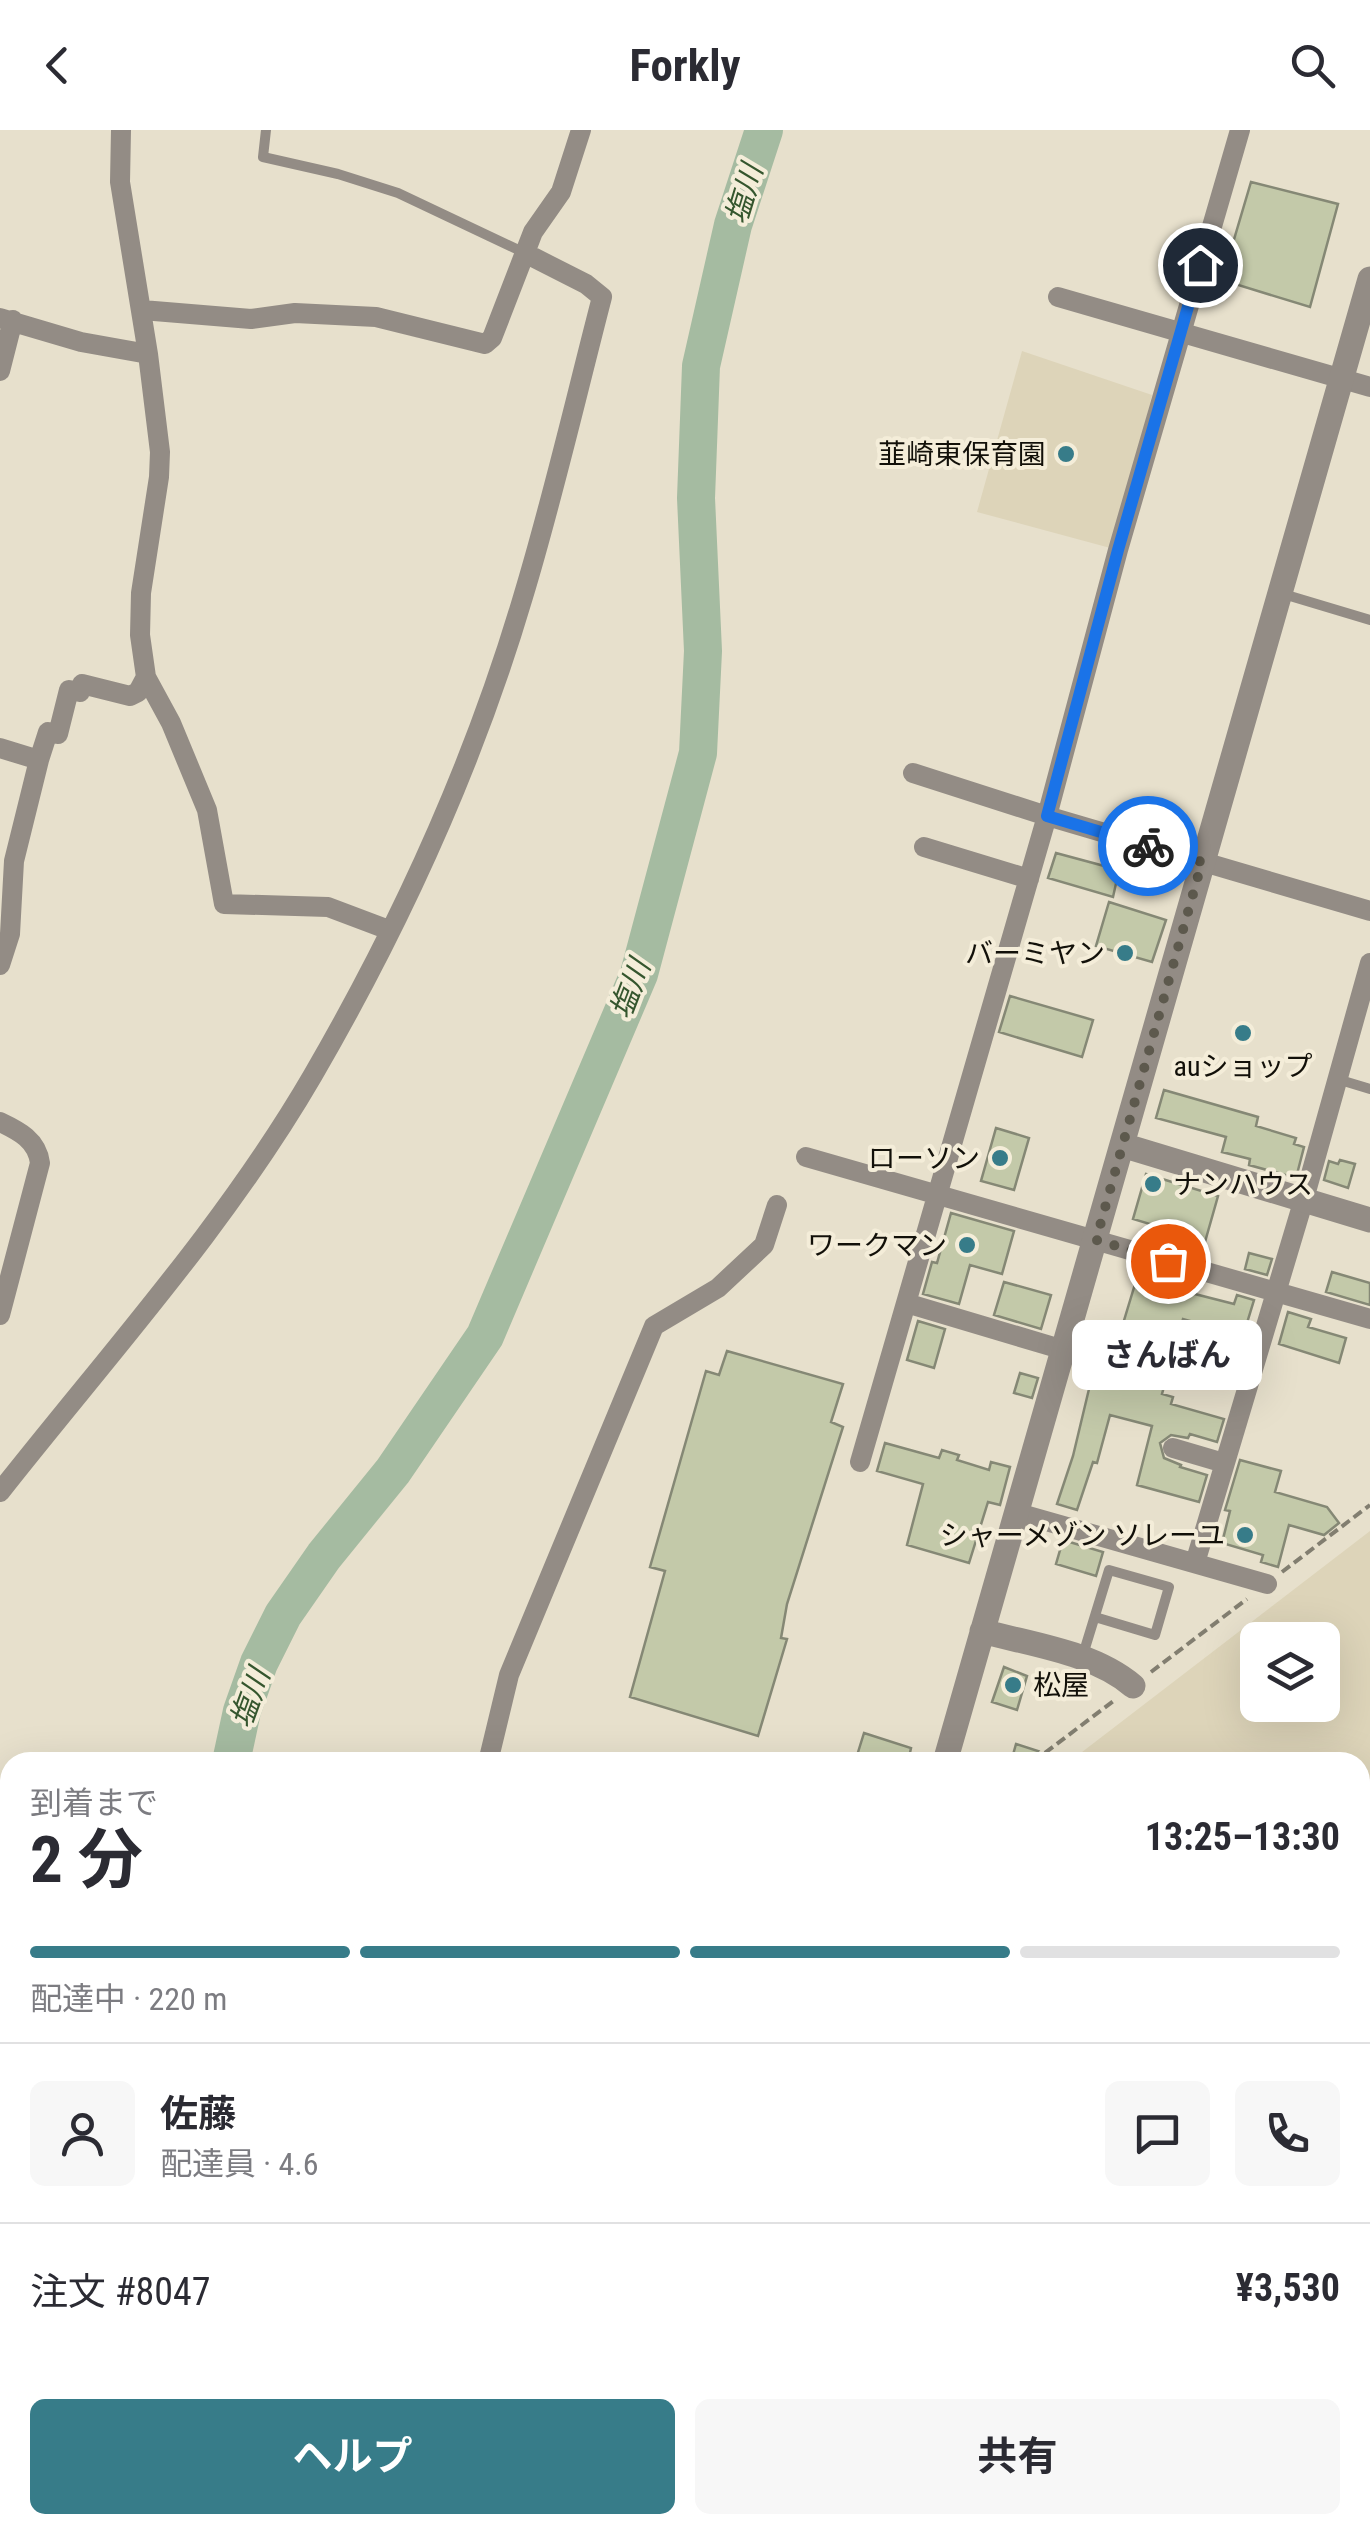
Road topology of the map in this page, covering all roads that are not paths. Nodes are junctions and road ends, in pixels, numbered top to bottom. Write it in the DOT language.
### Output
graph roads {
  1 [pos="121,130"];
  2 [pos="266,130"];
  3 [pos="580,130"];
  4 [pos="1240,130"];
  5 [pos="525,253"];
  6 [pos="1370,280"];
  7 [pos="1058,297"];
  8 [pos="142,310"];
  9 [pos="6,319"];
  10 [pos="1180,333"];
  11 [pos="148,354"];
  12 [pos="0,371"];
  13 [pos="1341,379"];
  14 [pos="1370,387"];
  15 [pos="1280,593"];
  16 [pos="1370,620"];
  17 [pos="146,677"];
  18 [pos="0,748"];
  19 [pos="39,760"];
  20 [pos="914,773"];
  21 [pos="1047,816"];
  22 [pos="924,847"];
  23 [pos="1202,862"];
  24 [pos="1029,878"];
  25 [pos="1370,910"];
  26 [pos="389,930"];
  27 [pos="1370,963"];
  28 [pos="0,965"];
  29 [pos="1337,1079"];
  30 [pos="1370,1088"];
  31 [pos="0,1122"];
  32 [pos="1122,1146"];
  33 [pos="806,1157"];
  34 [pos="937,1195"];
  35 [pos="1304,1199"];
  36 [pos="777,1205"];
  37 [pos="1370,1220"];
  38 [pos="1096,1240"];
  39 [pos="1275,1292"];
  40 [pos="906,1304"];
  41 [pos="0,1315"];
  42 [pos="1370,1319"];
  43 [pos="1064,1350"];
  44 [pos="1172,1448"];
  45 [pos="860,1462"];
  46 [pos="1224,1464"];
  47 [pos="0,1492"];
  48 [pos="1018,1513"];
  49 [pos="1195,1563"];
  50 [pos="1266,1584"];
  51 [pos="1095,1618"];
  52 [pos="982,1631"];
  53 [pos="1082,1659"];
  54 [pos="1133,1686"];
  55 [pos="490,1752"];
  56 [pos="948,1752"];
  1 -- 8 [label="street"];
  2 -- 5 [label="lane"];
  3 -- 5 [label="street"];
  4 -- 10 [label="street"];
  5 -- 8 [label="street"];
  5 -- 26 [label="street"];
  6 -- 13 [label="street"];
  7 -- 10 [label="street"];
  8 -- 11 [label="street"];
  9 -- 11 [label="street"];
  9 -- 12 [label="street"];
  10 -- 13 [label="street"];
  10 -- 21 [label="street"];
  11 -- 17 [label="street"];
  13 -- 14 [label="street"];
  13 -- 15 [label="street"];
  15 -- 16 [label="lane"];
  15 -- 23 [label="street"];
  17 -- 19 [label="street"];
  17 -- 26 [label="street"];
  18 -- 19 [label="street"];
  19 -- 28 [label="street"];
  20 -- 21 [label="street"];
  21 -- 23 [label="street"];
  21 -- 24 [label="street"];
  22 -- 24 [label="street"];
  23 -- 25 [label="street"];
  23 -- 32 [label="street"];
  24 -- 34 [label="street"];
  26 -- 47 [label="street"];
  27 -- 29 [label="street"];
  29 -- 30 [label="lane"];
  29 -- 35 [label="street"];
  31 -- 41 [label="street"];
  32 -- 35 [label="street"];
  32 -- 38 [label="street"];
  33 -- 34 [label="street"];
  34 -- 38 [label="street"];
  34 -- 40 [label="street"];
  35 -- 37 [label="street"];
  35 -- 39 [label="street"];
  36 -- 55 [label="street"];
  38 -- 39 [label="street"];
  38 -- 43 [label="street"];
  39 -- 42 [label="street"];
  39 -- 46 [label="street"];
  40 -- 43 [label="street"];
  40 -- 45 [label="street"];
  43 -- 48 [label="street"];
  44 -- 46 [label="street"];
  46 -- 49 [label="street"];
  48 -- 49 [label="street"];
  48 -- 52 [label="street"];
  49 -- 50 [label="street"];
  51 -- 51 [label="lane"];
  51 -- 53 [label="lane"];
  52 -- 53 [label="street"];
  52 -- 56 [label="street"];
  53 -- 54 [label="street"];
}
